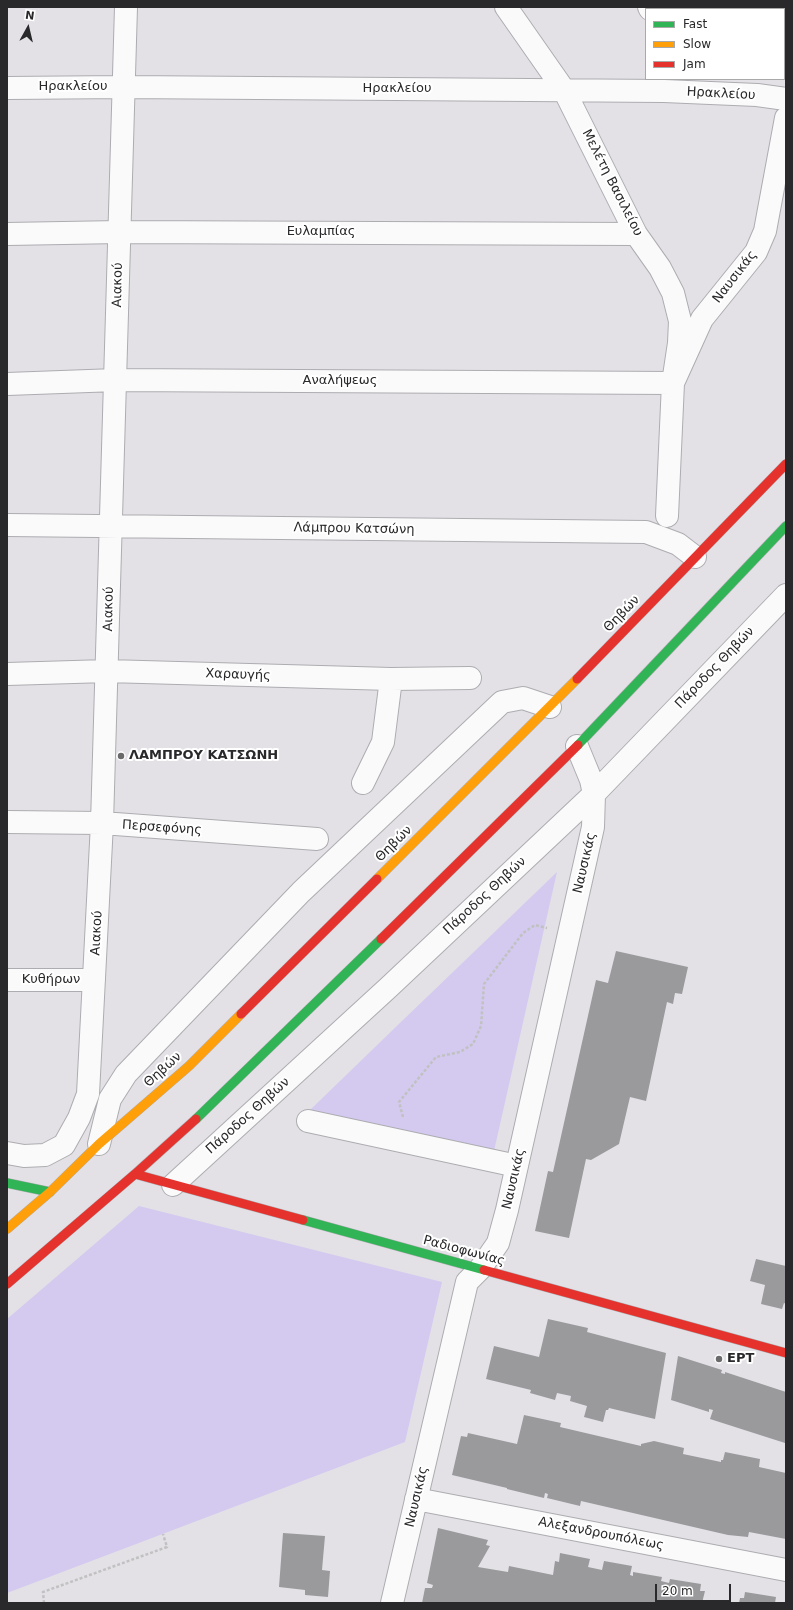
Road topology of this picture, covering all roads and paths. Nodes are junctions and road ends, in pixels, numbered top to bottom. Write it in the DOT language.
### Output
graph roads {
  1 [pos="126,7"];
  2 [pos="506,7"];
  3 [pos="663,85"];
  4 [pos="124,87"];
  5 [pos="7,88"];
  6 [pos="564,90"];
  7 [pos="786,99"];
  8 [pos="786,118"];
  9 [pos="120,232"];
  10 [pos="7,234"];
  11 [pos="636,234"];
  12 [pos="116,380"];
  13 [pos="673,383"];
  14 [pos="7,384"];
  15 [pos="786,464"];
  16 [pos="667,516"];
  17 [pos="7,525"];
  18 [pos="786,526"];
  19 [pos="111,527"];
  20 [pos="695,557"];
  21 [pos="786,595"];
  22 [pos="107,671"];
  23 [pos="7,674"];
  24 [pos="470,678"];
  25 [pos="391,679"];
  26 [pos="550,707"];
  27 [pos="577,746"];
  28 [pos="363,783"];
  29 [pos="594,794"];
  30 [pos="7,822"];
  31 [pos="102,823"];
  32 [pos="316,839"];
  33 [pos="549,929"];
  34 [pos="7,980"];
  35 [pos="94,980"];
  36 [pos="308,1121"];
  37 [pos="99,1144"];
  38 [pos="418,1144"];
  39 [pos="7,1153"];
  40 [pos="517,1166"];
  41 [pos="135,1174"];
  42 [pos="7,1183"];
  43 [pos="173,1185"];
  44 [pos="50,1192"];
  45 [pos="7,1229"];
  46 [pos="480,1269"];
  47 [pos="7,1284"];
  48 [pos="786,1353"];
  49 [pos="416,1499"];
  50 [pos="163,1534"];
  51 [pos="786,1570"];
  52 [pos="44,1603"];
  53 [pos="392,1603"];
  1 -- 4 [label="street, Αιακού"];
  2 -- 6 [label="street, Μελέτη Βασιλείου"];
  3 -- 6 [label="street, Ηρακλείου"];
  3 -- 7 [label="street, Ηρακλείου"];
  4 -- 5 [label="street, Ηρακλείου"];
  4 -- 6 [label="street, Ηρακλείου"];
  4 -- 9 [label="street, Αιακού"];
  6 -- 11 [label="street, Μελέτη Βασιλείου"];
  8 -- 13 [label="street, Ναυσικάς"];
  9 -- 10 [label="street, Ευλαμπίας"];
  9 -- 11 [label="street, Ευλαμπίας"];
  9 -- 12 [label="street, Αιακού"];
  11 -- 13 [label="street, Μελέτη Βασιλείου"];
  12 -- 13 [label="street, Αναλήψεως"];
  12 -- 14 [label="street, Αναλήψεως"];
  12 -- 19 [label="street, Αιακού"];
  13 -- 16 [label="street, Μελέτη Βασιλείου"];
  15 -- 20 [label="main road, Θηβών"];
  17 -- 19 [label="street, Λάμπρου Κατσώνη"];
  18 -- 27 [label="main road"];
  19 -- 20 [label="street, Λάμπρου Κατσώνη"];
  19 -- 22 [label="street, Αιακού"];
  20 -- 26 [label="main road, Θηβών"];
  21 -- 29 [label="street, Πάροδος Θηβών"];
  22 -- 23 [label="street, Χαραυγής"];
  22 -- 25 [label="street, Χαραυγής"];
  22 -- 31 [label="street, Αιακού"];
  24 -- 25 [label="street, Χαραυγής"];
  25 -- 28 [label="street"];
  26 -- 37 [label="main road, Θηβών"];
  26 -- 37 [label="street"];
  27 -- 29 [label="street, Ναυσικάς"];
  27 -- 41 [label="main road"];
  29 -- 40 [label="street, Ναυσικάς"];
  29 -- 43 [label="street, Πάροδος Θηβών"];
  30 -- 31 [label="street, Περσεφόνης"];
  31 -- 32 [label="street, Περσεφόνης"];
  31 -- 35 [label="street, Αιακού"];
  33 -- 38 [label="path"];
  34 -- 35 [label="street, Κυθήρων"];
  35 -- 39 [label="street, Αιακού"];
  36 -- 38 [label="street"];
  37 -- 44 [label="main road, Θηβών"];
  38 -- 40 [label="street"];
  40 -- 46 [label="street, Ναυσικάς"];
  41 -- 43 [label="main road, Ραδιοφωνίας"];
  41 -- 47 [label="main road"];
  42 -- 44 [label="main road"];
  43 -- 46 [label="main road, Ραδιοφωνίας"];
  44 -- 45 [label="main road, Θηβών"];
  46 -- 48 [label="main road, Ραδιοφωνίας"];
  46 -- 49 [label="street, Ναυσικάς"];
  49 -- 51 [label="street, Αλεξανδρουπόλεως"];
  49 -- 53 [label="street, Ναυσικάς"];
  50 -- 52 [label="path"];
}
